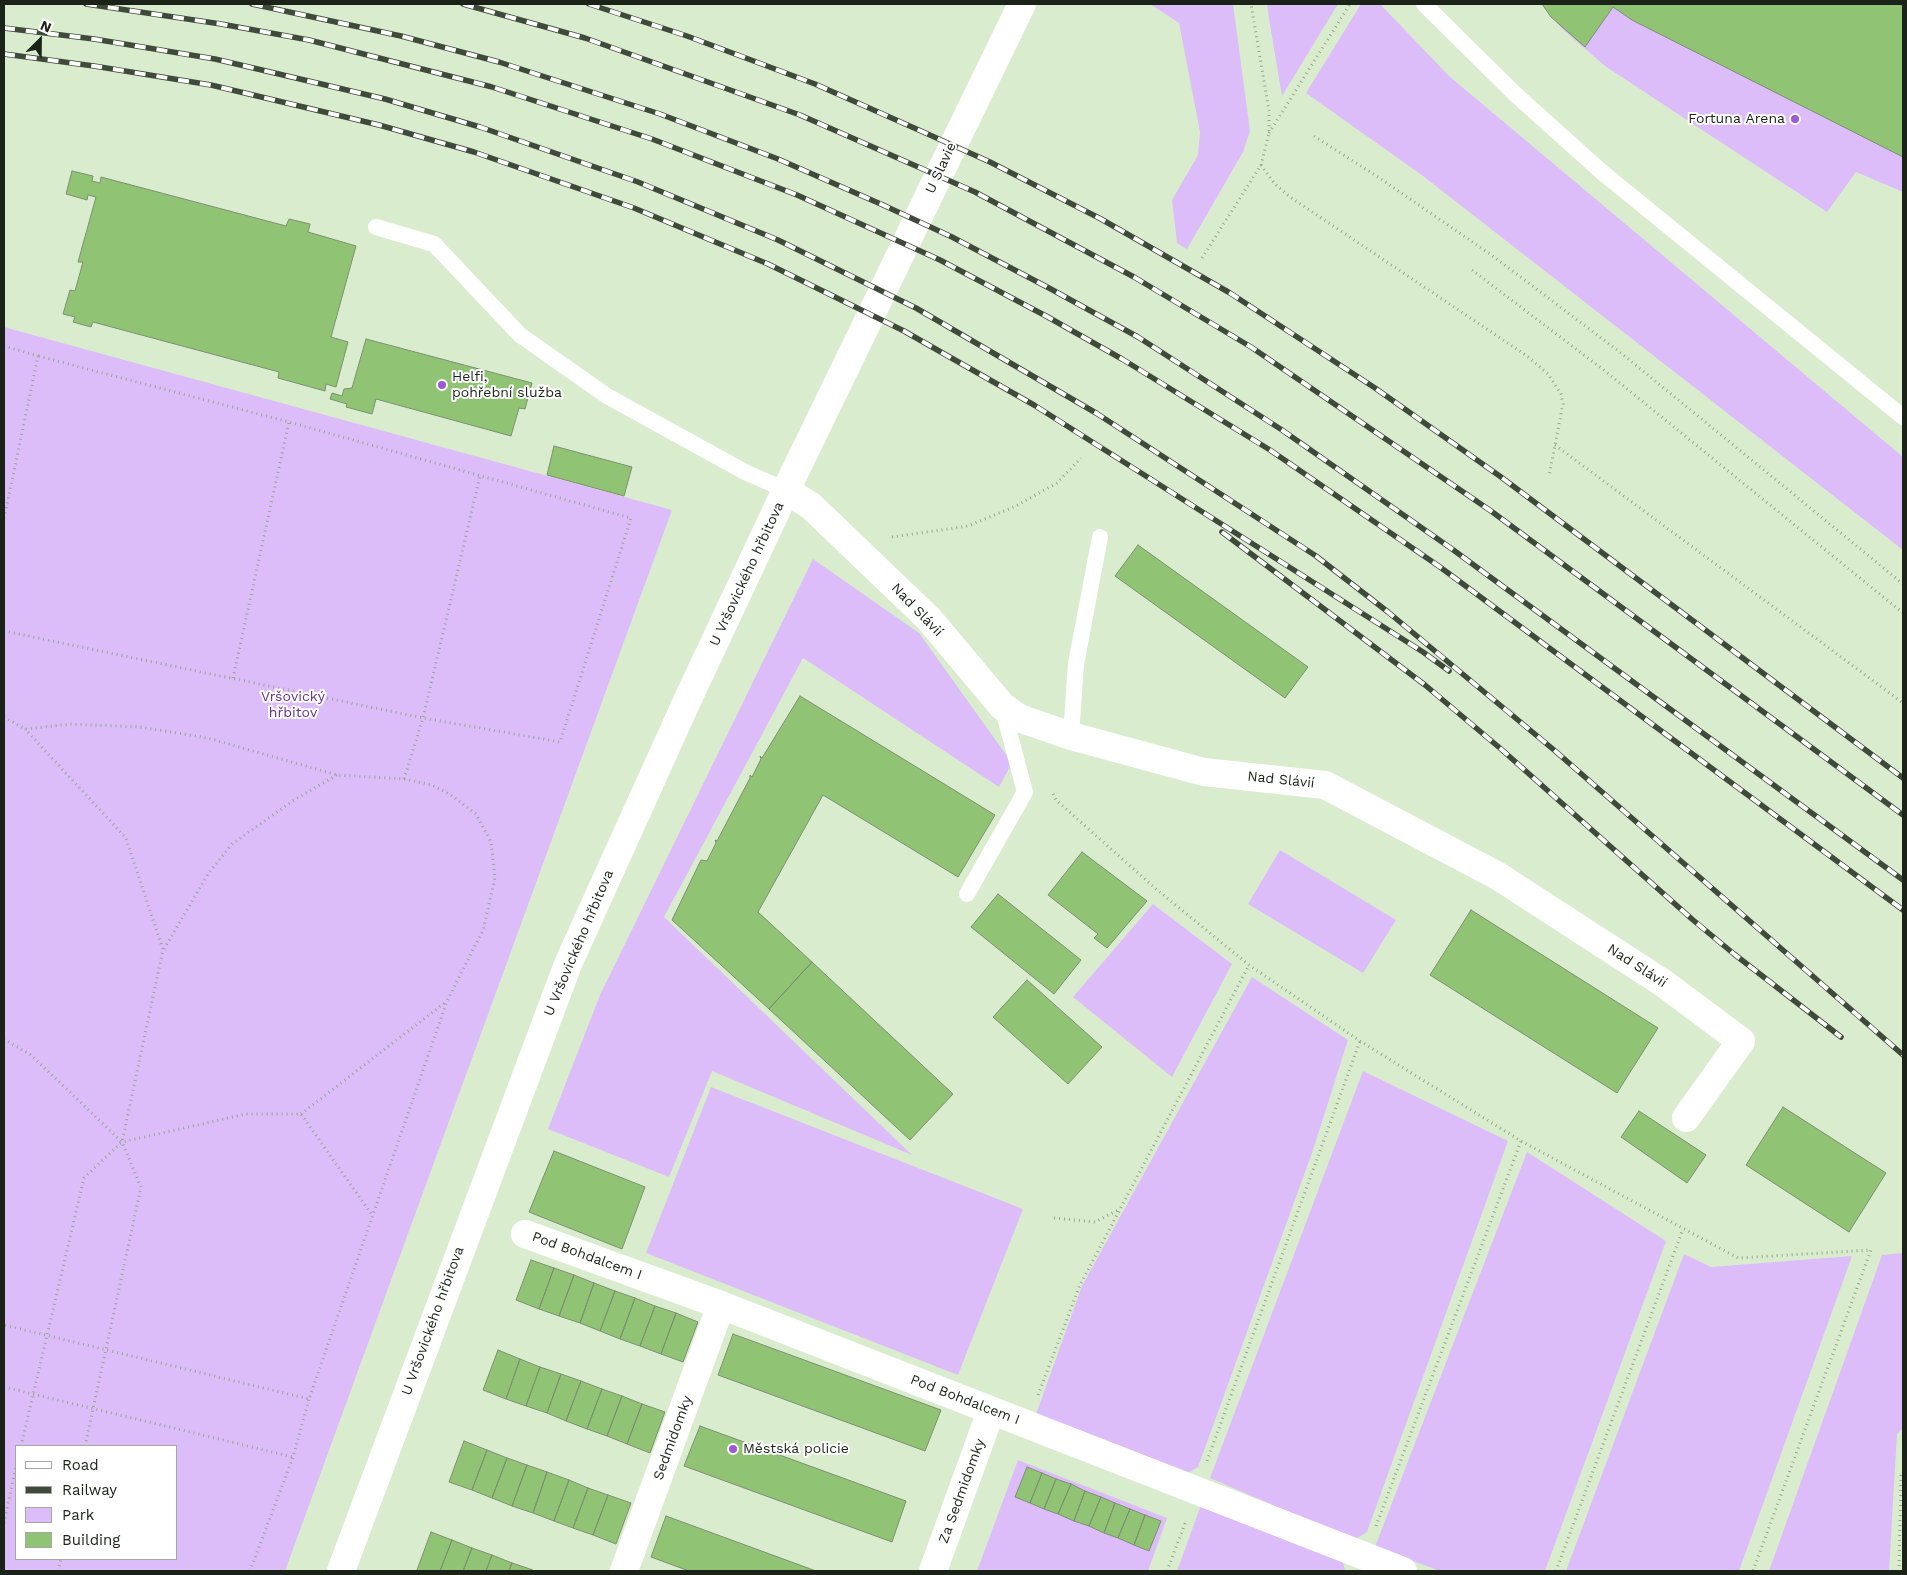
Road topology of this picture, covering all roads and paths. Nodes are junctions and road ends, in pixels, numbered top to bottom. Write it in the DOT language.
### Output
graph roads {
  1 [pos="1022,4"];
  2 [pos="1251,4"];
  3 [pos="1350,4"];
  4 [pos="1424,4"];
  5 [pos="1269,133"];
  6 [pos="1314,136"];
  7 [pos="1261,166"];
  8 [pos="376,228"];
  9 [pos="1202,258"];
  10 [pos="1472,270"];
  11 [pos="862,334"];
  12 [pos="4,346"];
  13 [pos="38,356"];
  14 [pos="1903,417"];
  15 [pos="290,422"];
  16 [pos="1555,445"];
  17 [pos="1081,458"];
  18 [pos="480,476"];
  19 [pos="1549,476"];
  20 [pos="786,490"];
  21 [pos="4,518"];
  22 [pos="1100,538"];
  23 [pos="849,542"];
  24 [pos="1903,584"];
  25 [pos="1903,613"];
  26 [pos="4,631"];
  27 [pos="233,678"];
  28 [pos="1903,704"];
  29 [pos="1002,706"];
  30 [pos="4,717"];
  31 [pos="423,718"];
  32 [pos="25,729"];
  33 [pos="1071,736"];
  34 [pos="337,775"];
  35 [pos="404,779"];
  36 [pos="1052,791"];
  37 [pos="967,894"];
  38 [pos="163,950"];
  39 [pos="1249,965"];
  40 [pos="447,1001"];
  41 [pos="4,1039"];
  42 [pos="1360,1041"];
  43 [pos="302,1114"];
  44 [pos="1686,1118"];
  45 [pos="1521,1141"];
  46 [pos="122,1142"];
  47 [pos="1119,1209"];
  48 [pos="372,1215"];
  49 [pos="1054,1218"];
  50 [pos="1683,1229"];
  51 [pos="525,1234"];
  52 [pos="721,1305"];
  53 [pos="4,1325"];
  54 [pos="47,1336"];
  55 [pos="107,1351"];
  56 [pos="4,1387"];
  57 [pos="32,1395"];
  58 [pos="309,1398"];
  59 [pos="93,1410"];
  60 [pos="991,1411"];
  61 [pos="1027,1424"];
  62 [pos="20,1445"];
  63 [pos="85,1445"];
  64 [pos="293,1457"];
  65 [pos="15,1471"];
  66 [pos="1903,1472"];
  67 [pos="1197,1490"];
  68 [pos="4,1524"];
  69 [pos="1365,1556"];
  70 [pos="250,1571"];
  71 [pos="341,1571"];
  72 [pos="624,1571"];
  73 [pos="933,1571"];
  74 [pos="1167,1571"];
  75 [pos="1403,1571"];
  76 [pos="1556,1571"];
  77 [pos="1753,1571"];
  78 [pos="1899,1571"];
  1 -- 11 [label="street, U Slavie"];
  2 -- 5 [label="path"];
  3 -- 5 [label="path"];
  4 -- 14 [label="lane"];
  5 -- 7 [label="path"];
  6 -- 24 [label="path"];
  7 -- 9 [label="path"];
  7 -- 16 [label="path"];
  8 -- 20 [label="lane"];
  10 -- 25 [label="path"];
  11 -- 20 [label="street, U Vršovického hřbitova"];
  12 -- 13 [label="path"];
  13 -- 15 [label="path"];
  13 -- 21 [label="path"];
  15 -- 18 [label="path"];
  15 -- 27 [label="path"];
  16 -- 19 [label="path"];
  16 -- 28 [label="path"];
  17 -- 23 [label="path"];
  18 -- 31 [label="path"];
  18 -- 31 [label="path"];
  20 -- 23 [label="street, Nad Slávií"];
  20 -- 71 [label="street, U Vršovického hřbitova"];
  22 -- 33 [label="lane"];
  23 -- 29 [label="street, Nad Slávií"];
  26 -- 27 [label="path"];
  27 -- 31 [label="path"];
  29 -- 33 [label="street, Nad Slávií"];
  29 -- 37 [label="lane"];
  30 -- 32 [label="path"];
  31 -- 35 [label="path"];
  32 -- 34 [label="path"];
  32 -- 38 [label="path"];
  33 -- 44 [label="street, Nad Slávií"];
  34 -- 35 [label="path"];
  34 -- 38 [label="path"];
  35 -- 40 [label="path"];
  36 -- 39 [label="path"];
  38 -- 46 [label="path"];
  39 -- 42 [label="path"];
  39 -- 47 [label="path"];
  40 -- 43 [label="path"];
  40 -- 48 [label="path"];
  41 -- 46 [label="path"];
  42 -- 45 [label="path"];
  42 -- 67 [label="path"];
  43 -- 46 [label="path"];
  43 -- 48 [label="path"];
  45 -- 50 [label="path"];
  45 -- 69 [label="path"];
  46 -- 54 [label="path"];
  46 -- 55 [label="path"];
  47 -- 49 [label="path"];
  47 -- 61 [label="path"];
  48 -- 58 [label="path"];
  50 -- 76 [label="path"];
  50 -- 77 [label="path"];
  51 -- 52 [label="street, Pod Bohdalcem I"];
  52 -- 60 [label="street, Pod Bohdalcem I"];
  52 -- 72 [label="street, Sedmidomky"];
  53 -- 54 [label="path"];
  54 -- 55 [label="path"];
  54 -- 57 [label="path"];
  55 -- 58 [label="path"];
  55 -- 59 [label="path"];
  56 -- 57 [label="path"];
  57 -- 59 [label="path"];
  57 -- 62 [label="path"];
  58 -- 64 [label="path"];
  59 -- 63 [label="path"];
  59 -- 64 [label="path"];
  60 -- 61 [label="street, Pod Bohdalcem I"];
  60 -- 73 [label="street, Za Sedmidomky"];
  61 -- 67 [label="street, Pod Bohdalcem I"];
  64 -- 70 [label="path"];
  65 -- 68 [label="path"];
  66 -- 78 [label="path"];
  67 -- 69 [label="street, Pod Bohdalcem I"];
  67 -- 74 [label="path"];
  69 -- 75 [label="street, Pod Bohdalcem I"];
}
